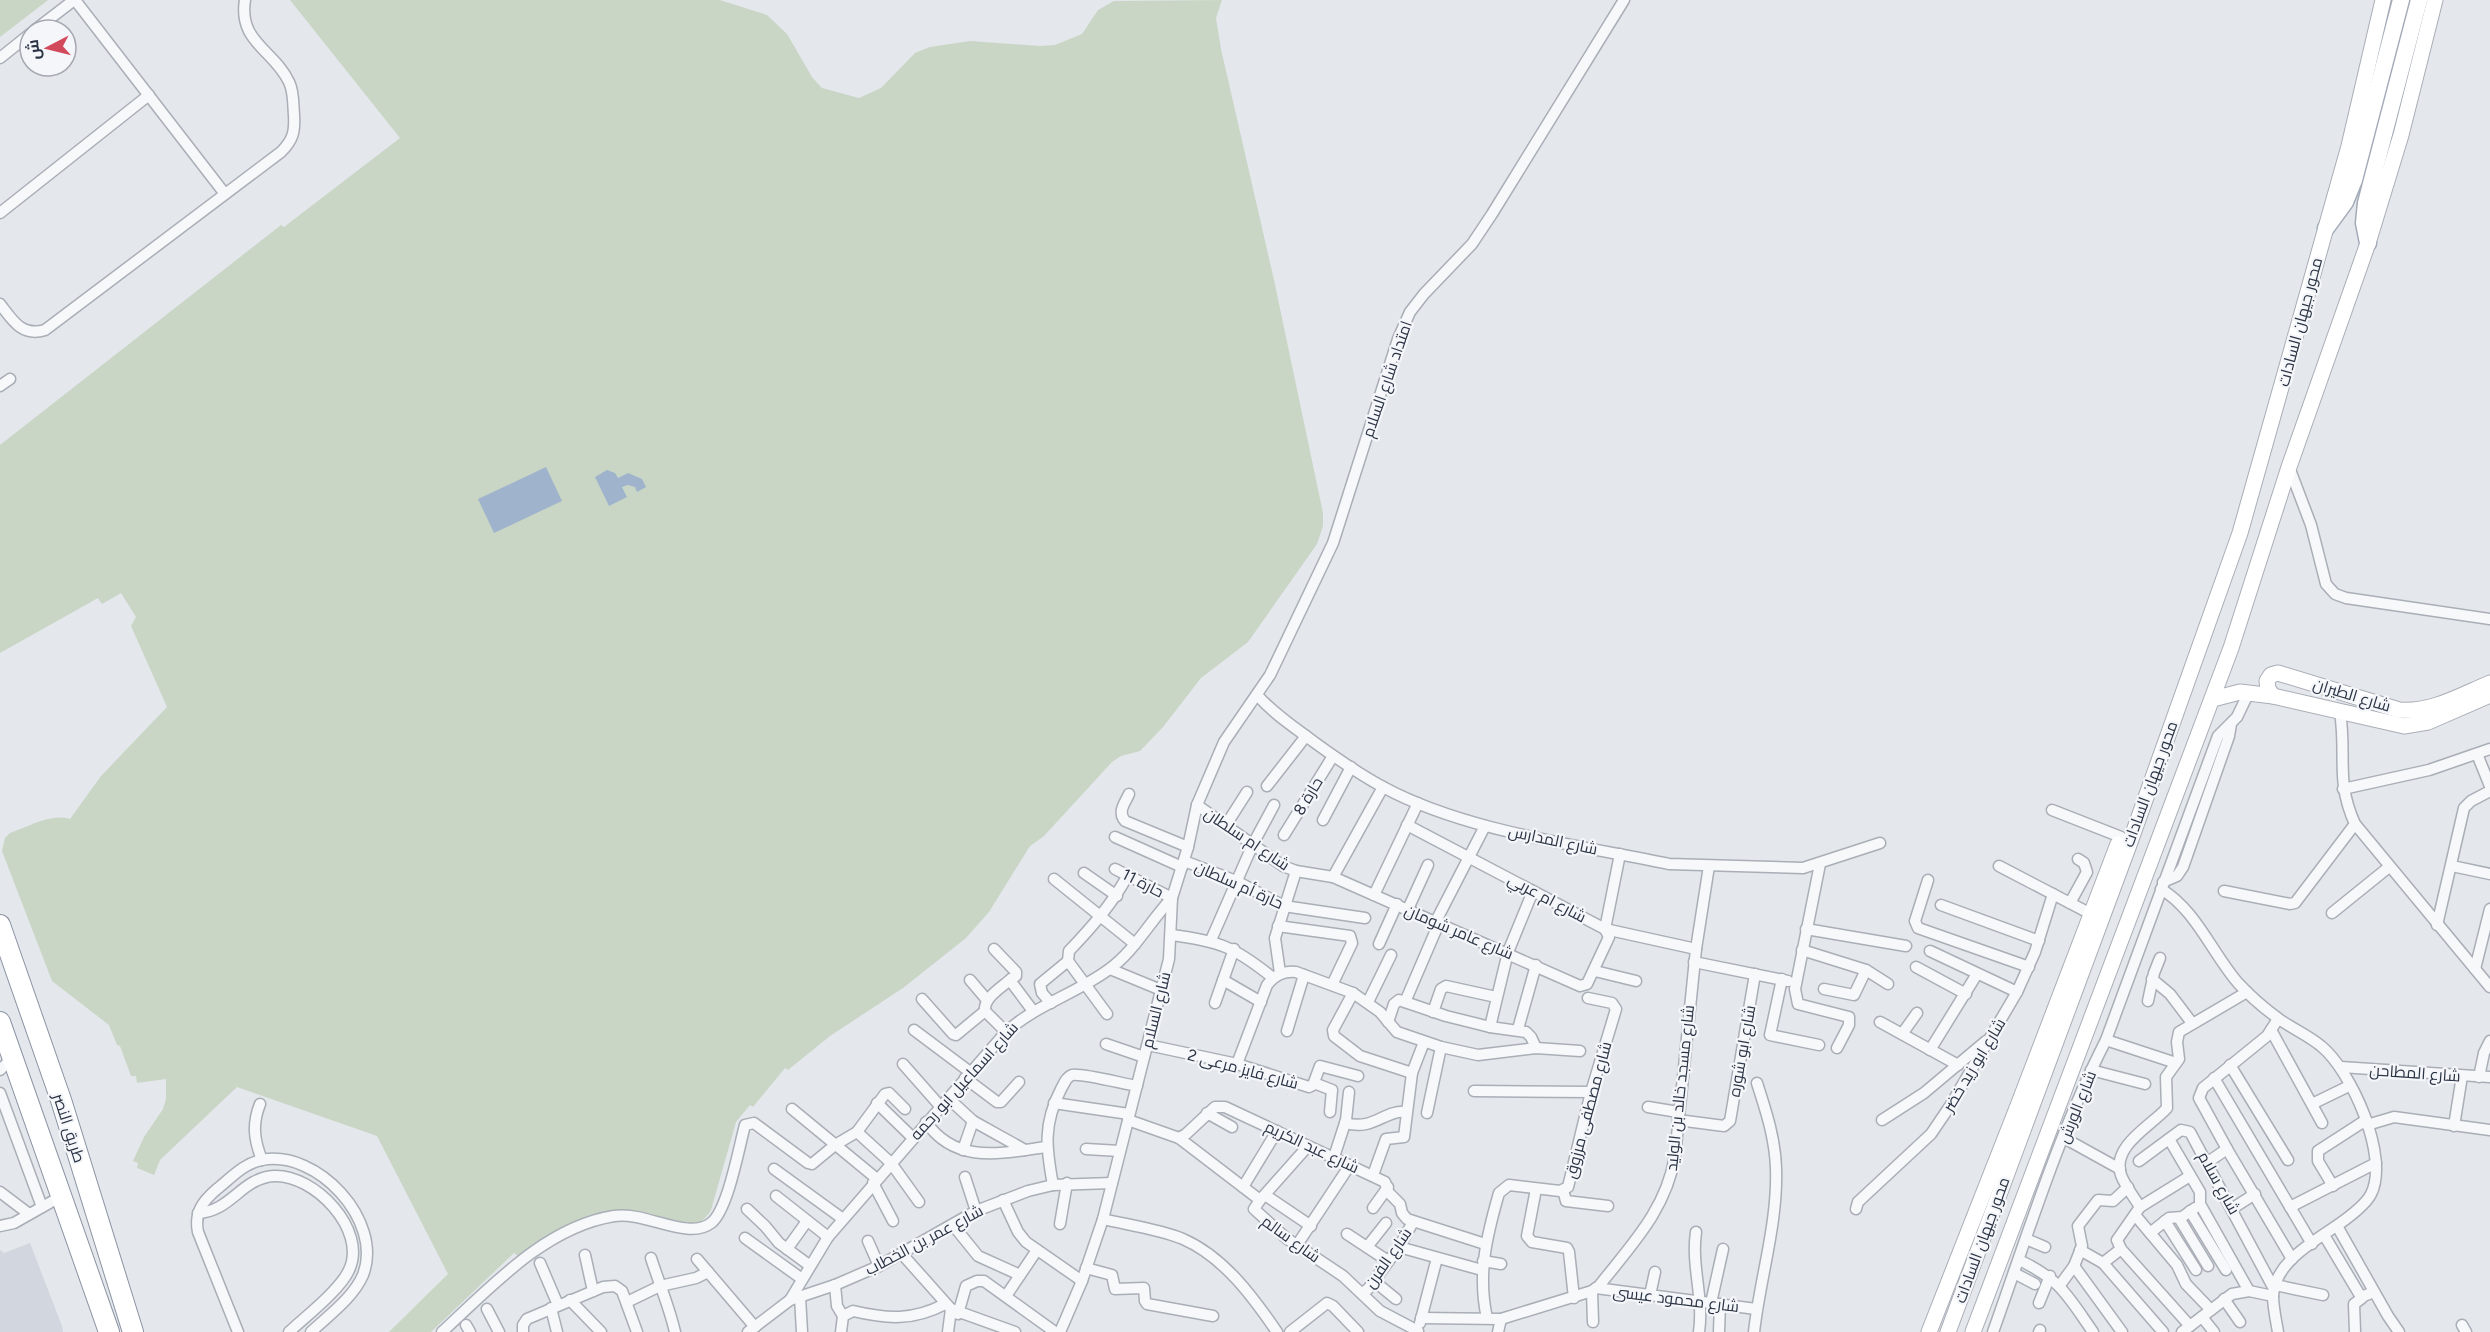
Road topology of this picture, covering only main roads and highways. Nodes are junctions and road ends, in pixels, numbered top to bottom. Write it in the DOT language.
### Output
graph roads {
  1 [pos="2382,0"];
  2 [pos="2401,0"];
  3 [pos="2420,0"];
  4 [pos="2434,0"];
  5 [pos="2326,228"];
  6 [pos="2368,243"];
  7 [pos="2490,682"];
  8 [pos="2490,695"];
  9 [pos="2273,696"];
  10 [pos="2213,699"];
  11 [pos="2168,735"];
  12 [pos="0,925"];
  13 [pos="33,1018"];
  14 [pos="1,1025"];
  15 [pos="6,1064"];
  16 [pos="51,1073"];
  17 [pos="22,1088"];
  18 [pos="109,1332"];
  19 [pos="133,1332"];
  20 [pos="1929,1332"];
  21 [pos="1948,1332"];
  22 [pos="1973,1332"];
  1 -- 5 [label="main road, محور جيهان السادات"];
  2 -- 5 [label="main road, محور جيهان السادات"];
  3 -- 6 [label="main road, محور جيهان السادات"];
  4 -- 6 [label="main road, محور جيهان السادات"];
  5 -- 11 [label="main road, محور جيهان السادات"];
  6 -- 10 [label="main road, محور جيهان السادات"];
  7 -- 9 [label="main road, شارع الطيران"];
  8 -- 9 [label="main road, شارع الطيران"];
  9 -- 10 [label="main road, شارع الطيران"];
  10 -- 22 [label="main road, محور جيهان السادات"];
  11 -- 20 [label="main road"];
  11 -- 21 [label="main road, محور جيهان السادات"];
  12 -- 13 [label="highway, طريق النصر"];
  13 -- 14 [label="highway"];
  13 -- 16 [label="highway, طريق النصر"];
  14 -- 15 [label="highway, طريق النصر"];
  15 -- 17 [label="highway, طريق النصر"];
  16 -- 17 [label="highway"];
  16 -- 19 [label="highway, طريق النصر"];
  17 -- 18 [label="highway, طريق النصر"];
}
